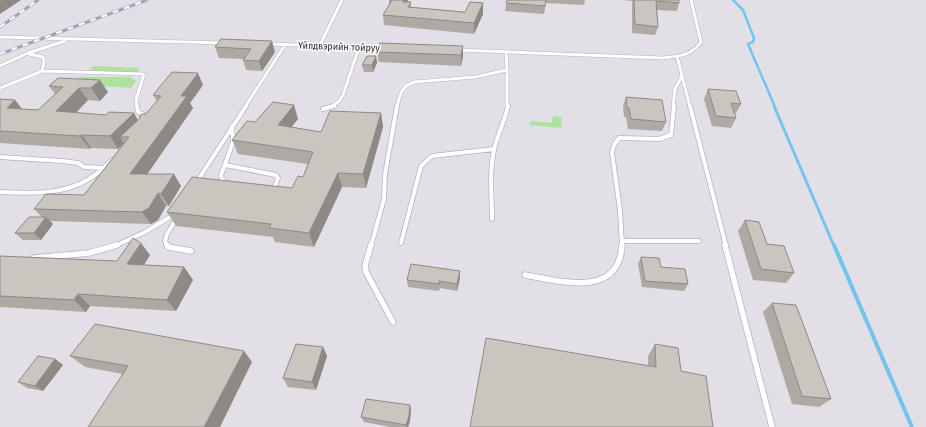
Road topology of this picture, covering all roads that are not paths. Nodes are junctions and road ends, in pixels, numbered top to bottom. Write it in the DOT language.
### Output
graph roads {
  1 [pos="342,0"];
  2 [pos="691,0"];
  3 [pos="0,37"];
  4 [pos="69,40"];
  5 [pos="231,44"];
  6 [pos="261,44"];
  7 [pos="285,45"];
  8 [pos="320,46"];
  9 [pos="358,47"];
  10 [pos="390,48"];
  11 [pos="452,50"];
  12 [pos="506,52"];
  13 [pos="28,53"];
  14 [pos="678,56"];
  15 [pos="0,66"];
  16 [pos="508,70"];
  17 [pos="42,71"];
  18 [pos="682,76"];
  19 [pos="0,88"];
  20 [pos="323,110"];
  21 [pos="146,123"];
  22 [pos="232,126"];
  23 [pos="494,149"];
  24 [pos="115,157"];
  25 [pos="0,158"];
  26 [pos="225,165"];
  27 [pos="103,168"];
  28 [pos="232,183"];
  29 [pos="261,189"];
  30 [pos="192,191"];
  31 [pos="0,192"];
  32 [pos="492,219"];
  33 [pos="622,241"];
  34 [pos="699,241"];
  35 [pos="401,243"];
  36 [pos="191,252"];
  37 [pos="29,258"];
  38 [pos="525,275"];
  39 [pos="392,322"];
  40 [pos="772,427"];
  1 -- 8 [label="lane"];
  2 -- 14 [label="lane"];
  3 -- 4 [label="lane"];
  4 -- 5 [label="lane"];
  4 -- 13 [label="lane"];
  6 -- 7 [label="lane, Үйлдвэрийн тойруу"];
  7 -- 8 [label="lane, Үйлдвэрийн тойруу"];
  7 -- 22 [label="lane"];
  8 -- 9 [label="lane, Үйлдвэрийн тойруу"];
  9 -- 10 [label="lane, Үйлдвэрийн тойруу"];
  9 -- 20 [label="lane"];
  11 -- 12 [label="lane"];
  12 -- 14 [label="lane"];
  12 -- 16 [label="lane"];
  13 -- 15 [label="lane"];
  13 -- 17 [label="lane"];
  14 -- 18 [label="lane"];
  16 -- 23 [label="lane"];
  16 -- 39 [label="lane"];
  17 -- 19 [label="lane"];
  17 -- 21 [label="lane"];
  18 -- 33 [label="lane"];
  18 -- 40 [label="lane"];
  22 -- 26 [label="lane"];
  22 -- 30 [label="lane"];
  23 -- 32 [label="lane"];
  23 -- 35 [label="lane"];
  24 -- 27 [label="lane"];
  25 -- 27 [label="lane"];
  26 -- 28 [label="lane"];
  26 -- 29 [label="lane"];
  27 -- 31 [label="lane"];
  33 -- 34 [label="lane"];
  33 -- 38 [label="lane"];
  36 -- 37 [label="lane"];
}
